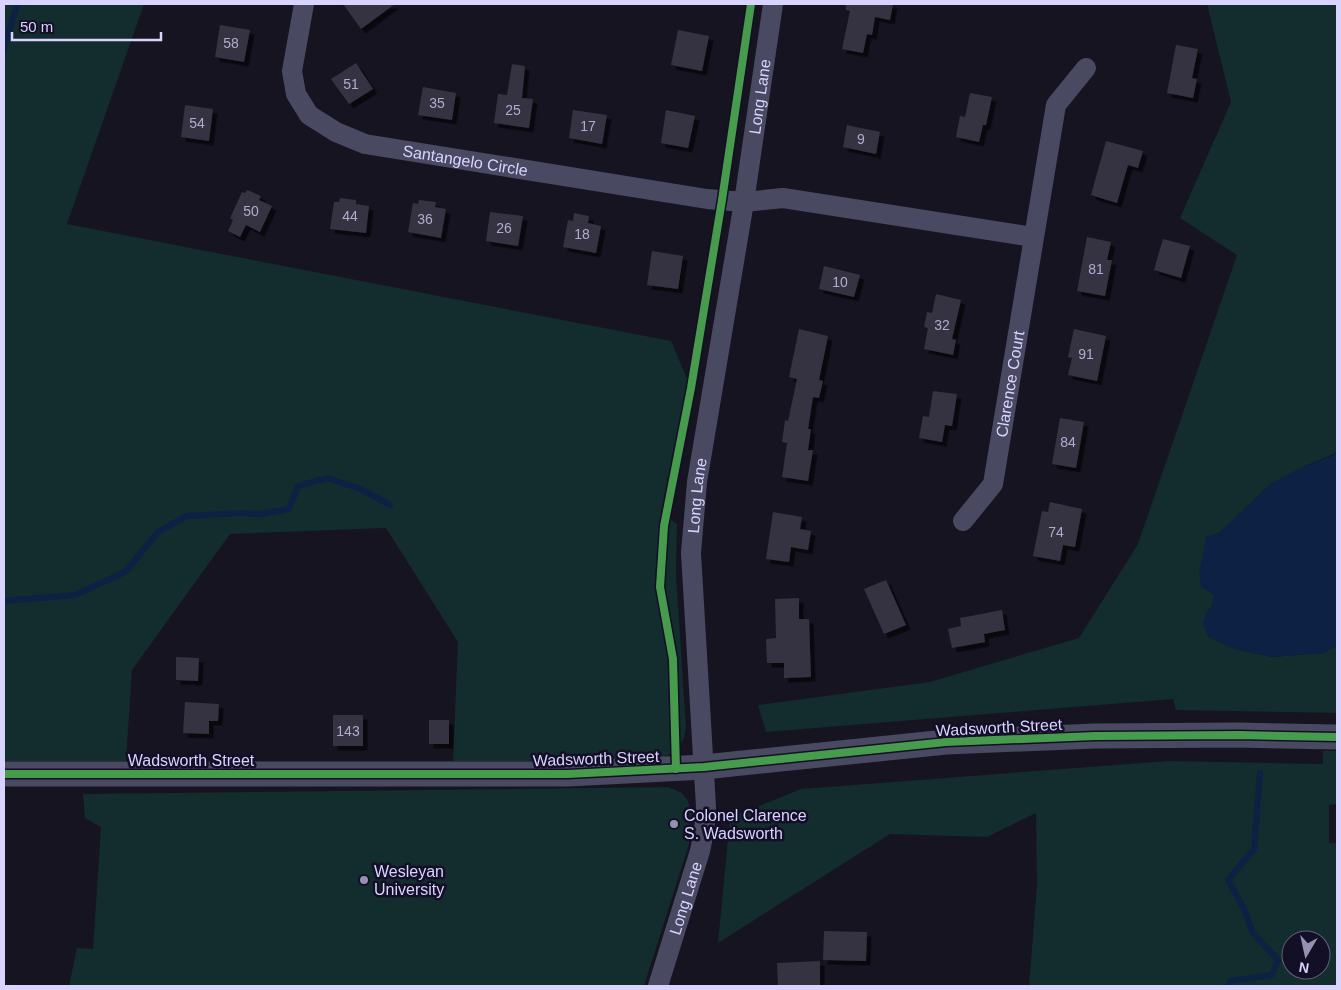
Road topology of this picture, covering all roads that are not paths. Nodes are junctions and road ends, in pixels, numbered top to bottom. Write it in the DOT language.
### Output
graph roads {
  1 [pos="304,4"];
  2 [pos="773,4"];
  3 [pos="1086,68"];
  4 [pos="744,202"];
  5 [pos="1033,237"];
  6 [pos="963,521"];
  7 [pos="1337,738"];
  8 [pos="704,767"];
  9 [pos="4,774"];
  10 [pos="658,986"];
  1 -- 4 [label="street, Santangelo Circle"];
  2 -- 4 [label="street, Long Lane"];
  3 -- 5 [label="street, Clarence Court"];
  4 -- 5 [label="street"];
  4 -- 8 [label="street, Long Lane"];
  5 -- 6 [label="street, Clarence Court"];
  7 -- 8 [label="street, Wadsworth Street"];
  8 -- 9 [label="street, Wadsworth Street"];
  8 -- 10 [label="street, Long Lane"];
}
